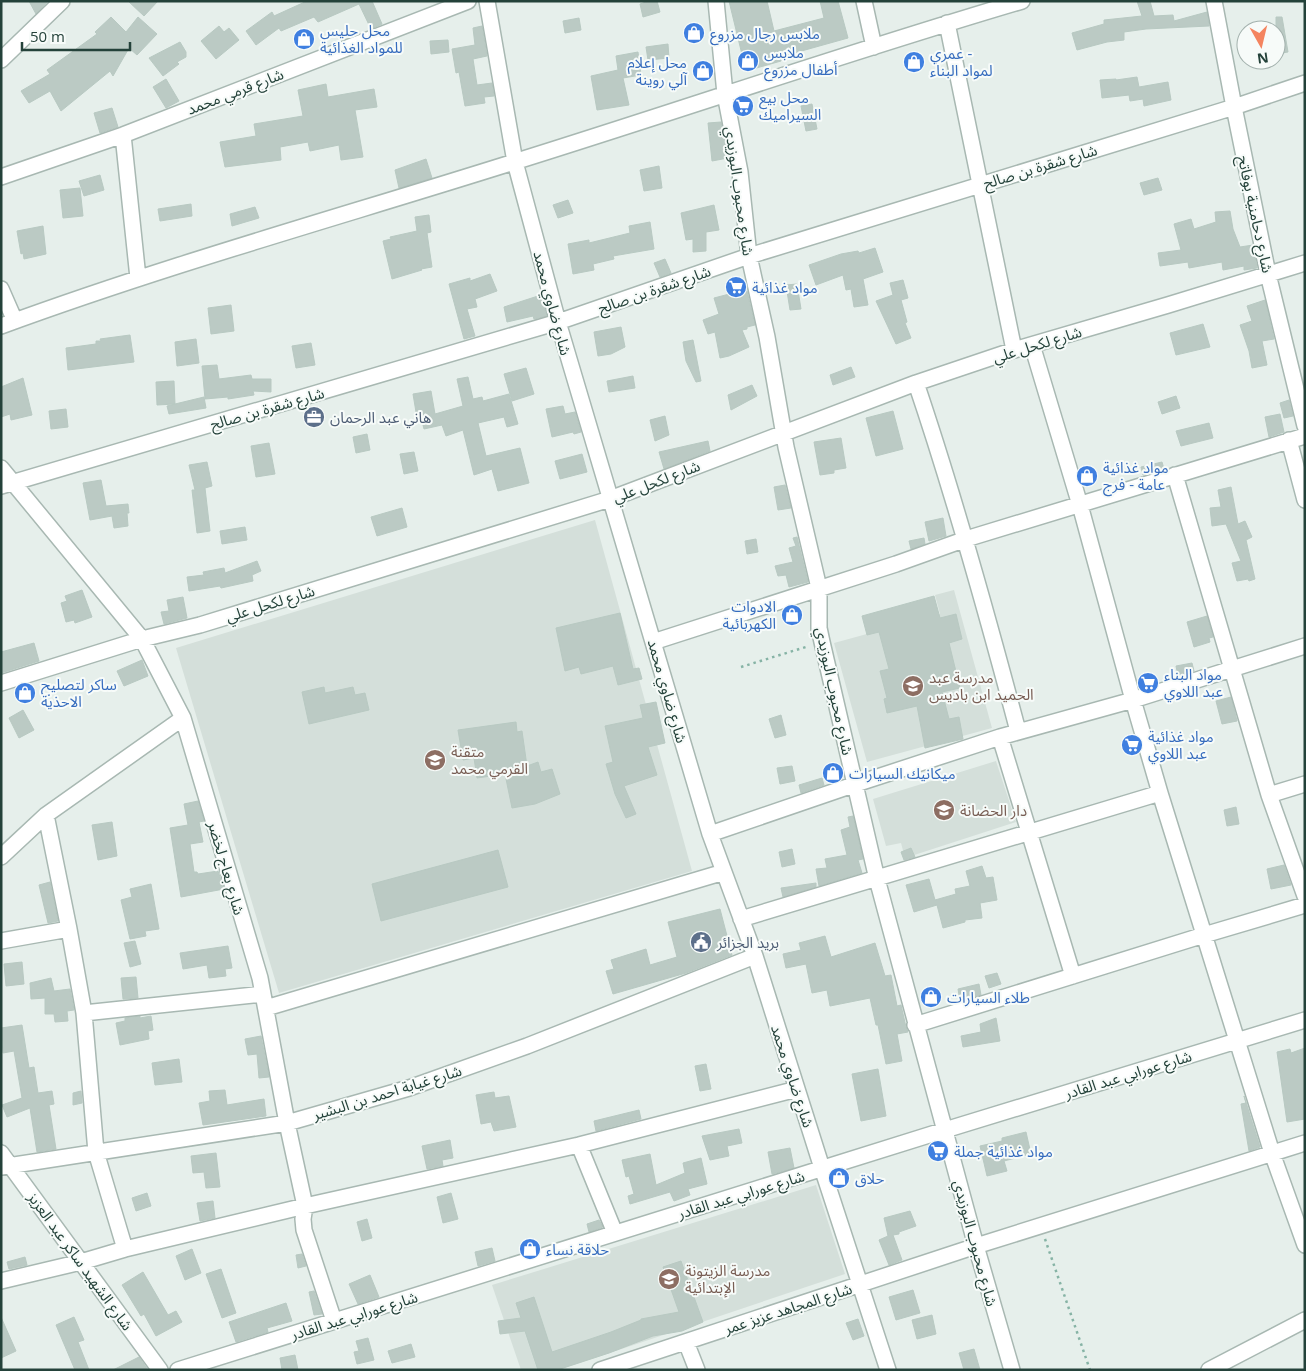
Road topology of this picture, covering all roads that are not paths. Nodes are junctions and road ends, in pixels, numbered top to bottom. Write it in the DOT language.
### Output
graph roads {
  1 [pos="62,1"];
  2 [pos="468,1"];
  3 [pos="487,1"];
  4 [pos="716,1"];
  5 [pos="864,1"];
  6 [pos="1022,1"];
  7 [pos="1214,1"];
  8 [pos="947,23"];
  9 [pos="874,47"];
  10 [pos="1,60"];
  11 [pos="1305,84"];
  12 [pos="725,94"];
  13 [pos="1234,107"];
  14 [pos="123,135"];
  15 [pos="515,162"];
  16 [pos="1,177"];
  17 [pos="980,184"];
  18 [pos="749,256"];
  19 [pos="1305,263"];
  20 [pos="1268,274"];
  21 [pos="138,278"];
  22 [pos="1,289"];
  23 [pos="558,322"];
  24 [pos="8,323"];
  25 [pos="1032,345"];
  26 [pos="1014,350"];
  27 [pos="916,383"];
  28 [pos="1305,426"];
  29 [pos="783,432"];
  30 [pos="1305,436"];
  31 [pos="1289,440"];
  32 [pos="1,468"];
  33 [pos="1175,475"];
  34 [pos="7,484"];
  35 [pos="610,499"];
  36 [pos="1305,500"];
  37 [pos="1080,505"];
  38 [pos="966,539"];
  39 [pos="819,588"];
  40 [pos="142,639"];
  41 [pos="653,642"];
  42 [pos="1305,646"];
  43 [pos="1231,669"];
  44 [pos="1,683"];
  45 [pos="1133,700"];
  46 [pos="183,718"];
  47 [pos="1018,731"];
  48 [pos="1000,737"];
  49 [pos="856,784"];
  50 [pos="1305,784"];
  51 [pos="1160,793"];
  52 [pos="1269,795"];
  53 [pos="46,815"];
  54 [pos="1029,833"];
  55 [pos="710,834"];
  56 [pos="1,857"];
  57 [pos="724,872"];
  58 [pos="877,879"];
  59 [pos="1305,896"];
  60 [pos="1305,905"];
  61 [pos="742,919"];
  62 [pos="70,929"];
  63 [pos="1204,935"];
  64 [pos="1,941"];
  65 [pos="755,956"];
  66 [pos="1073,976"];
  67 [pos="265,1001"];
  68 [pos="84,1013"];
  69 [pos="1305,1020"];
  70 [pos="915,1025"];
  71 [pos="1237,1041"];
  72 [pos="797,1089"];
  73 [pos="287,1123"];
  74 [pos="945,1130"];
  75 [pos="1305,1143"];
  76 [pos="579,1145"];
  77 [pos="96,1152"];
  78 [pos="1272,1153"];
  79 [pos="4,1162"];
  80 [pos="822,1168"];
  81 [pos="305,1206"];
  82 [pos="615,1233"];
  83 [pos="1305,1245"];
  84 [pos="976,1246"];
  85 [pos="125,1249"];
  86 [pos="81,1262"];
  87 [pos="1,1281"];
  88 [pos="861,1284"];
  89 [pos="1305,1320"];
  90 [pos="334,1321"];
  91 [pos="686,1342"];
  92 [pos="160,1370"];
  93 [pos="178,1370"];
  94 [pos="600,1370"];
  95 [pos="697,1370"];
  96 [pos="888,1370"];
  97 [pos="1012,1370"];
  98 [pos="1209,1370"];
  1 -- 10 [label="street"];
  2 -- 14 [label="street, شارع قرمي محمد"];
  3 -- 15 [label="street, شارع ضاوي محمد"];
  4 -- 12 [label="street, شارع محبوب البوزيدي"];
  5 -- 9 [label="street"];
  6 -- 8 [label="street"];
  7 -- 13 [label="street, شارع دحامنية بوفاتح"];
  8 -- 9 [label="street"];
  8 -- 17 [label="street"];
  9 -- 12 [label="street"];
  11 -- 13 [label="street, شارع شقرة بن صالح"];
  12 -- 15 [label="street"];
  12 -- 18 [label="street, شارع محبوب البوزيدي"];
  13 -- 17 [label="street, شارع شقرة بن صالح"];
  13 -- 20 [label="street, شارع دحامنية بوفاتح"];
  14 -- 16 [label="street, شارع قرمي محمد"];
  14 -- 21 [label="street"];
  15 -- 21 [label="street"];
  15 -- 23 [label="street, شارع ضاوي محمد"];
  17 -- 18 [label="street, شارع شقرة بن صالح"];
  17 -- 26 [label="street"];
  18 -- 23 [label="street, شارع شقرة بن صالح"];
  18 -- 29 [label="street, شارع محبوب البوزيدي"];
  19 -- 20 [label="street, شارع لكحل علي"];
  20 -- 25 [label="street, شارع لكحل علي"];
  20 -- 28 [label="street, شارع دحامنية بوفاتح"];
  21 -- 24 [label="street"];
  22 -- 24 [label="street"];
  23 -- 34 [label="street, شارع شقرة بن صالح"];
  23 -- 35 [label="street, شارع ضاوي محمد"];
  25 -- 26 [label="street, شارع لكحل علي"];
  25 -- 37 [label="street"];
  26 -- 27 [label="street, شارع لكحل علي"];
  27 -- 29 [label="street, شارع لكحل علي"];
  27 -- 38 [label="street"];
  29 -- 35 [label="street, شارع لكحل علي"];
  29 -- 39 [label="street, شارع محبوب البوزيدي"];
  30 -- 31 [label="street"];
  31 -- 33 [label="street"];
  31 -- 36 [label="street"];
  32 -- 34 [label="street, شارع بعاج لخضر"];
  33 -- 37 [label="street"];
  33 -- 43 [label="street"];
  34 -- 40 [label="street, شارع بعاج لخضر"];
  35 -- 40 [label="street, شارع لكحل علي"];
  35 -- 41 [label="street, شارع ضاوي محمد"];
  37 -- 38 [label="street"];
  37 -- 45 [label="street"];
  38 -- 39 [label="street"];
  38 -- 47 [label="street"];
  39 -- 41 [label="street"];
  39 -- 49 [label="street, شارع محبوب البوزيدي"];
  40 -- 44 [label="street, شارع لكحل علي"];
  40 -- 46 [label="street, شارع بعاج لخضر"];
  41 -- 55 [label="street, شارع ضاوي محمد"];
  42 -- 43 [label="street"];
  43 -- 45 [label="street"];
  43 -- 52 [label="street"];
  45 -- 47 [label="street"];
  45 -- 51 [label="street"];
  46 -- 53 [label="street"];
  46 -- 67 [label="street, شارع بعاج لخضر"];
  47 -- 48 [label="street"];
  48 -- 49 [label="street"];
  48 -- 54 [label="street"];
  49 -- 55 [label="street"];
  49 -- 58 [label="street, شارع محبوب البوزيدي"];
  50 -- 52 [label="street"];
  51 -- 54 [label="street"];
  51 -- 63 [label="street"];
  52 -- 59 [label="street"];
  53 -- 56 [label="street"];
  53 -- 62 [label="street"];
  54 -- 58 [label="street"];
  54 -- 66 [label="street"];
  55 -- 57 [label="street, شارع ضاوي محمد"];
  57 -- 61 [label="street, شارع ضاوي محمد"];
  57 -- 67 [label="street"];
  58 -- 61 [label="street"];
  58 -- 70 [label="street, شارع محبوب البوزيدي"];
  60 -- 63 [label="street"];
  61 -- 65 [label="street, شارع ضاوي محمد"];
  62 -- 64 [label="street"];
  62 -- 68 [label="street"];
  63 -- 66 [label="street"];
  63 -- 71 [label="street"];
  65 -- 72 [label="street, شارع ضاوي محمد"];
  65 -- 73 [label="street, شارع غيابة احمد بن البشير"];
  66 -- 70 [label="street"];
  67 -- 68 [label="street"];
  67 -- 73 [label="street, شارع بعاج لخضر"];
  68 -- 77 [label="street"];
  69 -- 71 [label="street, شارع عورابي عبد القادر"];
  70 -- 74 [label="street, شارع محبوب البوزيدي"];
  71 -- 74 [label="street, شارع عورابي عبد القادر"];
  71 -- 78 [label="street"];
  72 -- 76 [label="street"];
  72 -- 80 [label="street, شارع ضاوي محمد"];
  73 -- 77 [label="street, شارع غيابة احمد بن البشير"];
  73 -- 81 [label="street, شارع بعاج لخضر"];
  74 -- 80 [label="street, شارع عورابي عبد القادر"];
  74 -- 84 [label="street, شارع محبوب البوزيدي"];
  75 -- 78 [label="street, شارع المجاهد عزيز عمر"];
  76 -- 81 [label="street"];
  76 -- 82 [label="street"];
  77 -- 79 [label="street, شارع غيابة احمد بن البشير"];
  77 -- 85 [label="street"];
  78 -- 83 [label="street"];
  78 -- 84 [label="street, شارع المجاهد عزيز عمر"];
  79 -- 86 [label="street, شارع الشهيد ساكر عبد العزيز"];
  80 -- 82 [label="street, شارع عورابي عبد القادر"];
  80 -- 88 [label="street, شارع ضاوي محمد"];
  81 -- 85 [label="street"];
  81 -- 90 [label="street, شارع بعاج لخضر"];
  82 -- 90 [label="street, شارع عورابي عبد القادر"];
  84 -- 88 [label="street, شارع المجاهد عزيز عمر"];
  84 -- 97 [label="street, شارع محبوب البوزيدي"];
  85 -- 86 [label="street"];
  86 -- 87 [label="street"];
  86 -- 92 [label="street, شارع الشهيد ساكر عبد العزيز"];
  88 -- 91 [label="street, شارع المجاهد عزيز عمر"];
  88 -- 96 [label="street, شارع ضاوي محمد"];
  89 -- 98 [label="street"];
  90 -- 93 [label="street, شارع عورابي عبد القادر"];
  91 -- 94 [label="street, شارع المجاهد عزيز عمر"];
  91 -- 95 [label="street"];
}
